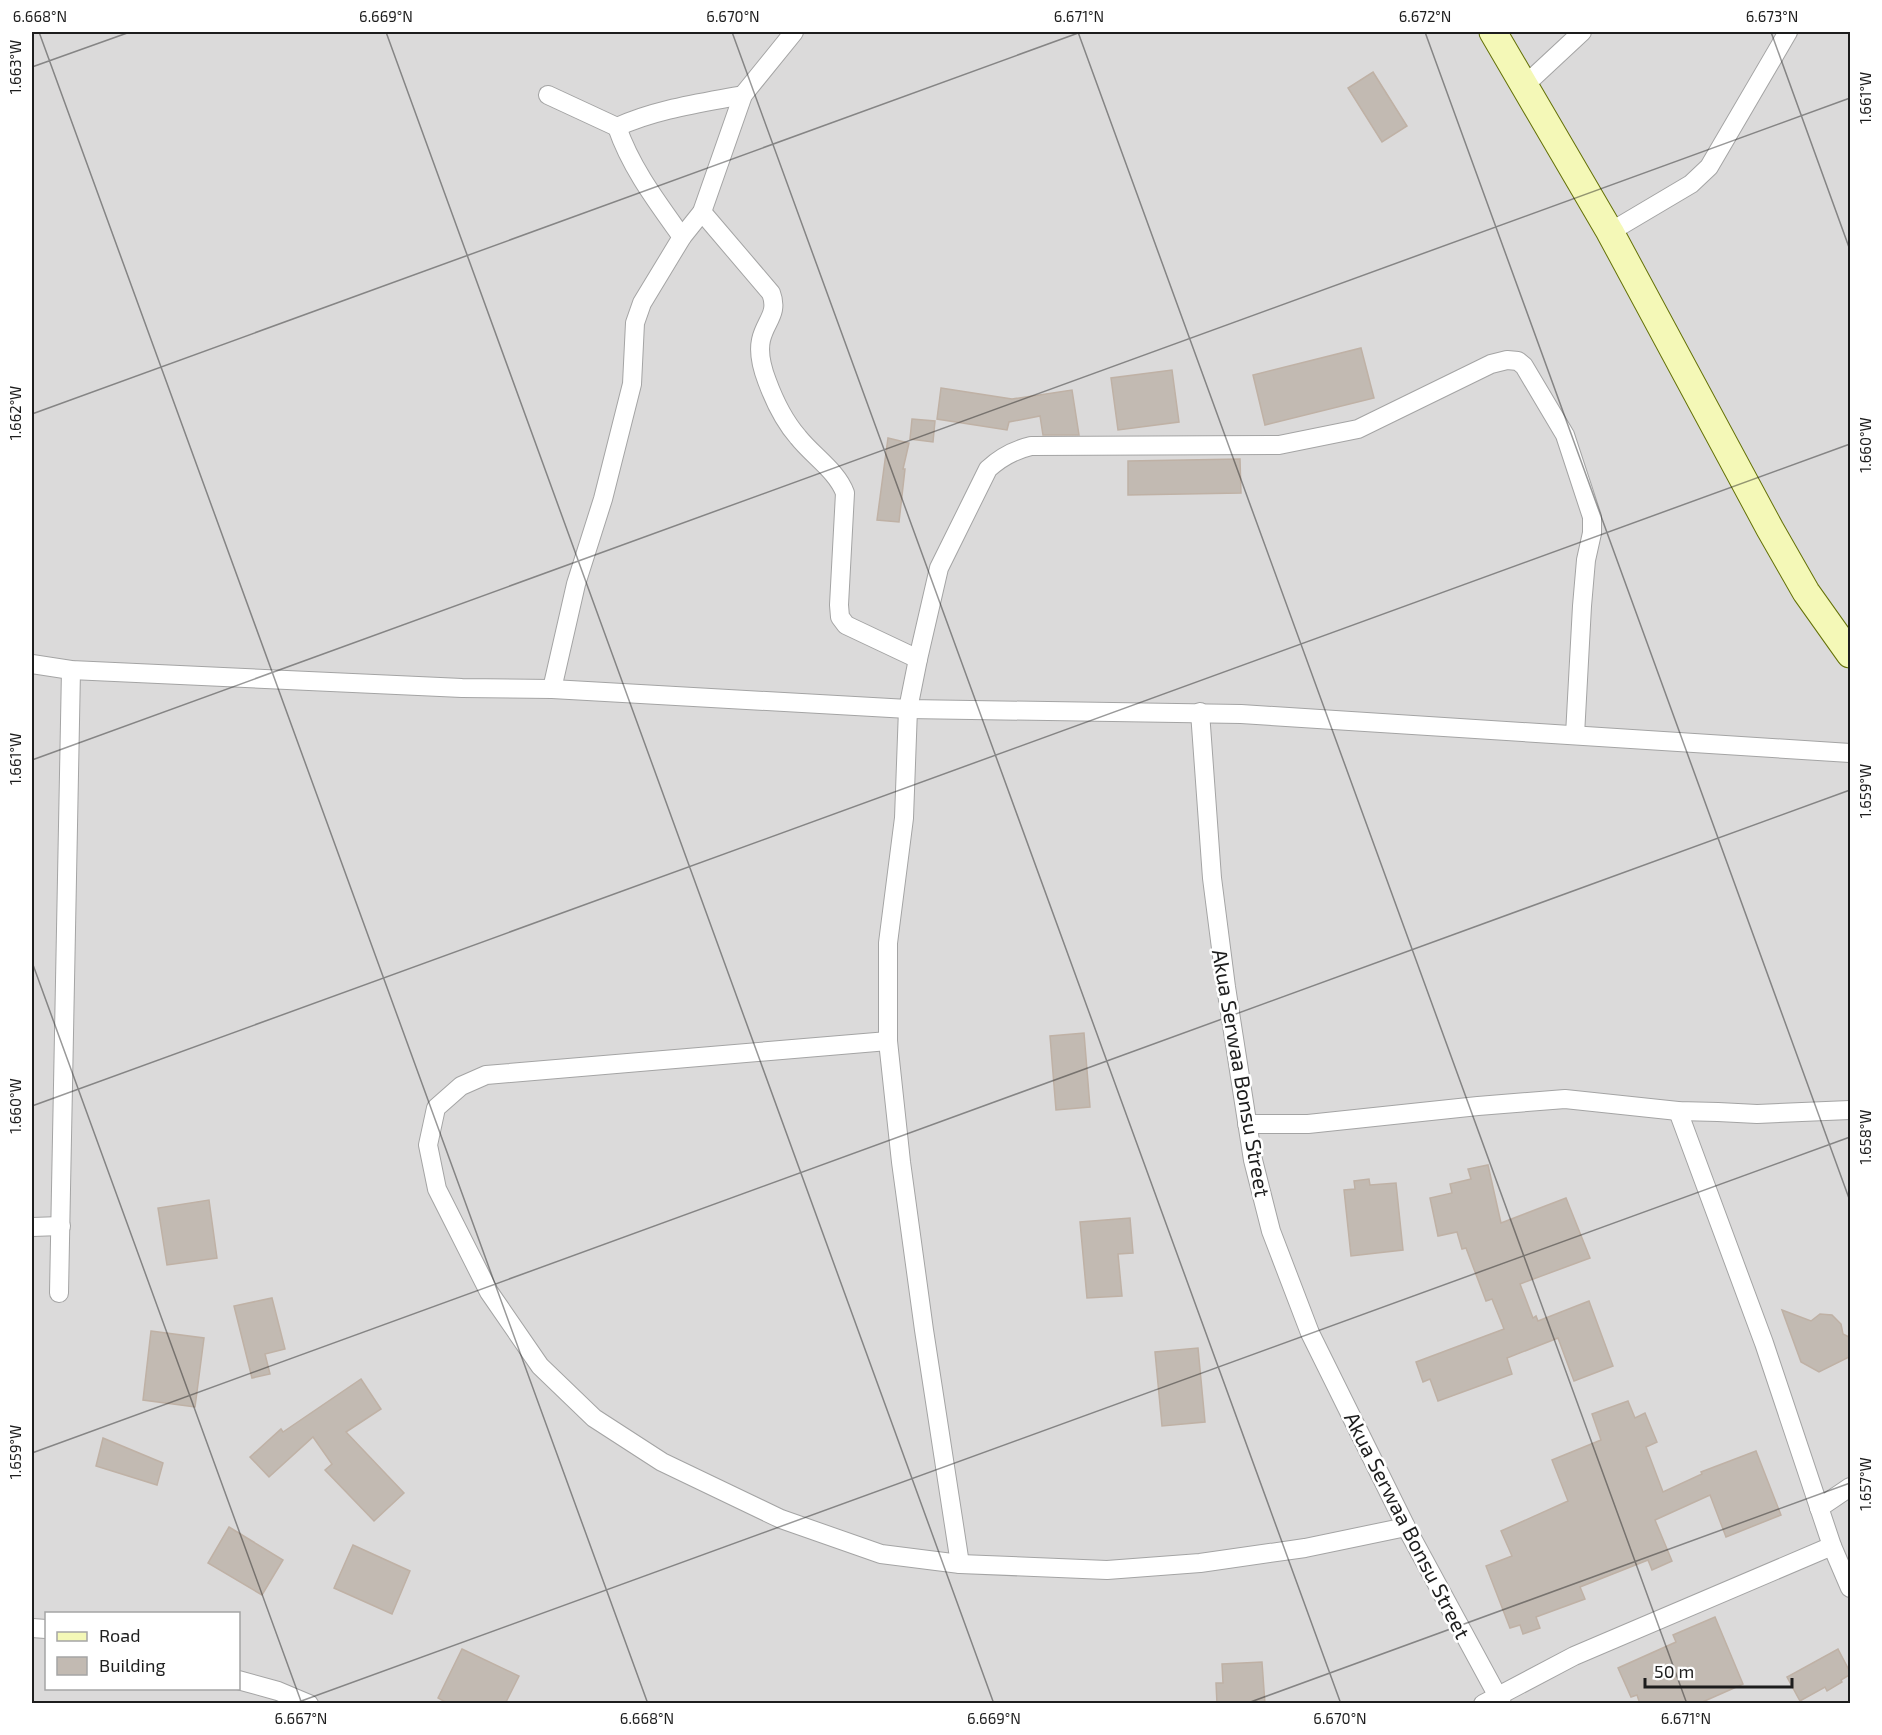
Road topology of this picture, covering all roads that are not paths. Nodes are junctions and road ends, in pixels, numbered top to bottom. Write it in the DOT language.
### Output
graph roads {
  1 [pos="794,32"];
  2 [pos="1493,32"];
  3 [pos="1582,32"];
  4 [pos="1788,32"];
  5 [pos="1524,86"];
  6 [pos="548,95"];
  7 [pos="743,95"];
  8 [pos="617,127"];
  9 [pos="702,212"];
  10 [pos="1610,232"];
  11 [pos="682,237"];
  12 [pos="1851,654"];
  13 [pos="918,659"];
  14 [pos="32,664"];
  15 [pos="71,670"];
  16 [pos="552,688"];
  17 [pos="908,709"];
  18 [pos="1200,712"];
  19 [pos="1575,735"];
  20 [pos="1851,753"];
  21 [pos="888,1041"];
  22 [pos="1851,1110"];
  23 [pos="1678,1111"];
  24 [pos="1247,1124"];
  25 [pos="61,1226"];
  26 [pos="32,1227"];
  27 [pos="59,1293"];
  28 [pos="1851,1487"];
  29 [pos="1819,1508"];
  30 [pos="1406,1527"];
  31 [pos="1832,1546"];
  32 [pos="960,1564"];
  33 [pos="1851,1588"];
  34 [pos="240,1681"];
  35 [pos="1494,1701"];
  36 [pos="309,1704"];
  1 -- 7 [label="street"];
  2 -- 5 [label="street"];
  3 -- 5 [label="street"];
  4 -- 10 [label="street"];
  5 -- 10 [label="street"];
  6 -- 8 [label="street"];
  7 -- 8 [label="street"];
  7 -- 9 [label="street"];
  8 -- 11 [label="street"];
  9 -- 11 [label="street"];
  9 -- 13 [label="street"];
  10 -- 12 [label="street"];
  11 -- 16 [label="street"];
  13 -- 17 [label="street"];
  13 -- 19 [label="street"];
  14 -- 15 [label="street"];
  15 -- 16 [label="street"];
  15 -- 25 [label="street"];
  16 -- 17 [label="street"];
  17 -- 18 [label="street"];
  17 -- 21 [label="street"];
  18 -- 19 [label="street"];
  18 -- 24 [label="street, Akua Serwaa Bonsu Street"];
  19 -- 20 [label="street"];
  21 -- 32 [label="street"];
  21 -- 32 [label="street"];
  22 -- 23 [label="street"];
  23 -- 24 [label="street"];
  23 -- 29 [label="street"];
  24 -- 30 [label="street, Akua Serwaa Bonsu Street"];
  25 -- 26 [label="street"];
  25 -- 27 [label="street"];
  28 -- 29 [label="street"];
  29 -- 31 [label="street"];
  30 -- 32 [label="street"];
  30 -- 35 [label="street, Akua Serwaa Bonsu Street"];
  31 -- 33 [label="street"];
  31 -- 35 [label="street"];
  34 -- 36 [label="street"];
}
